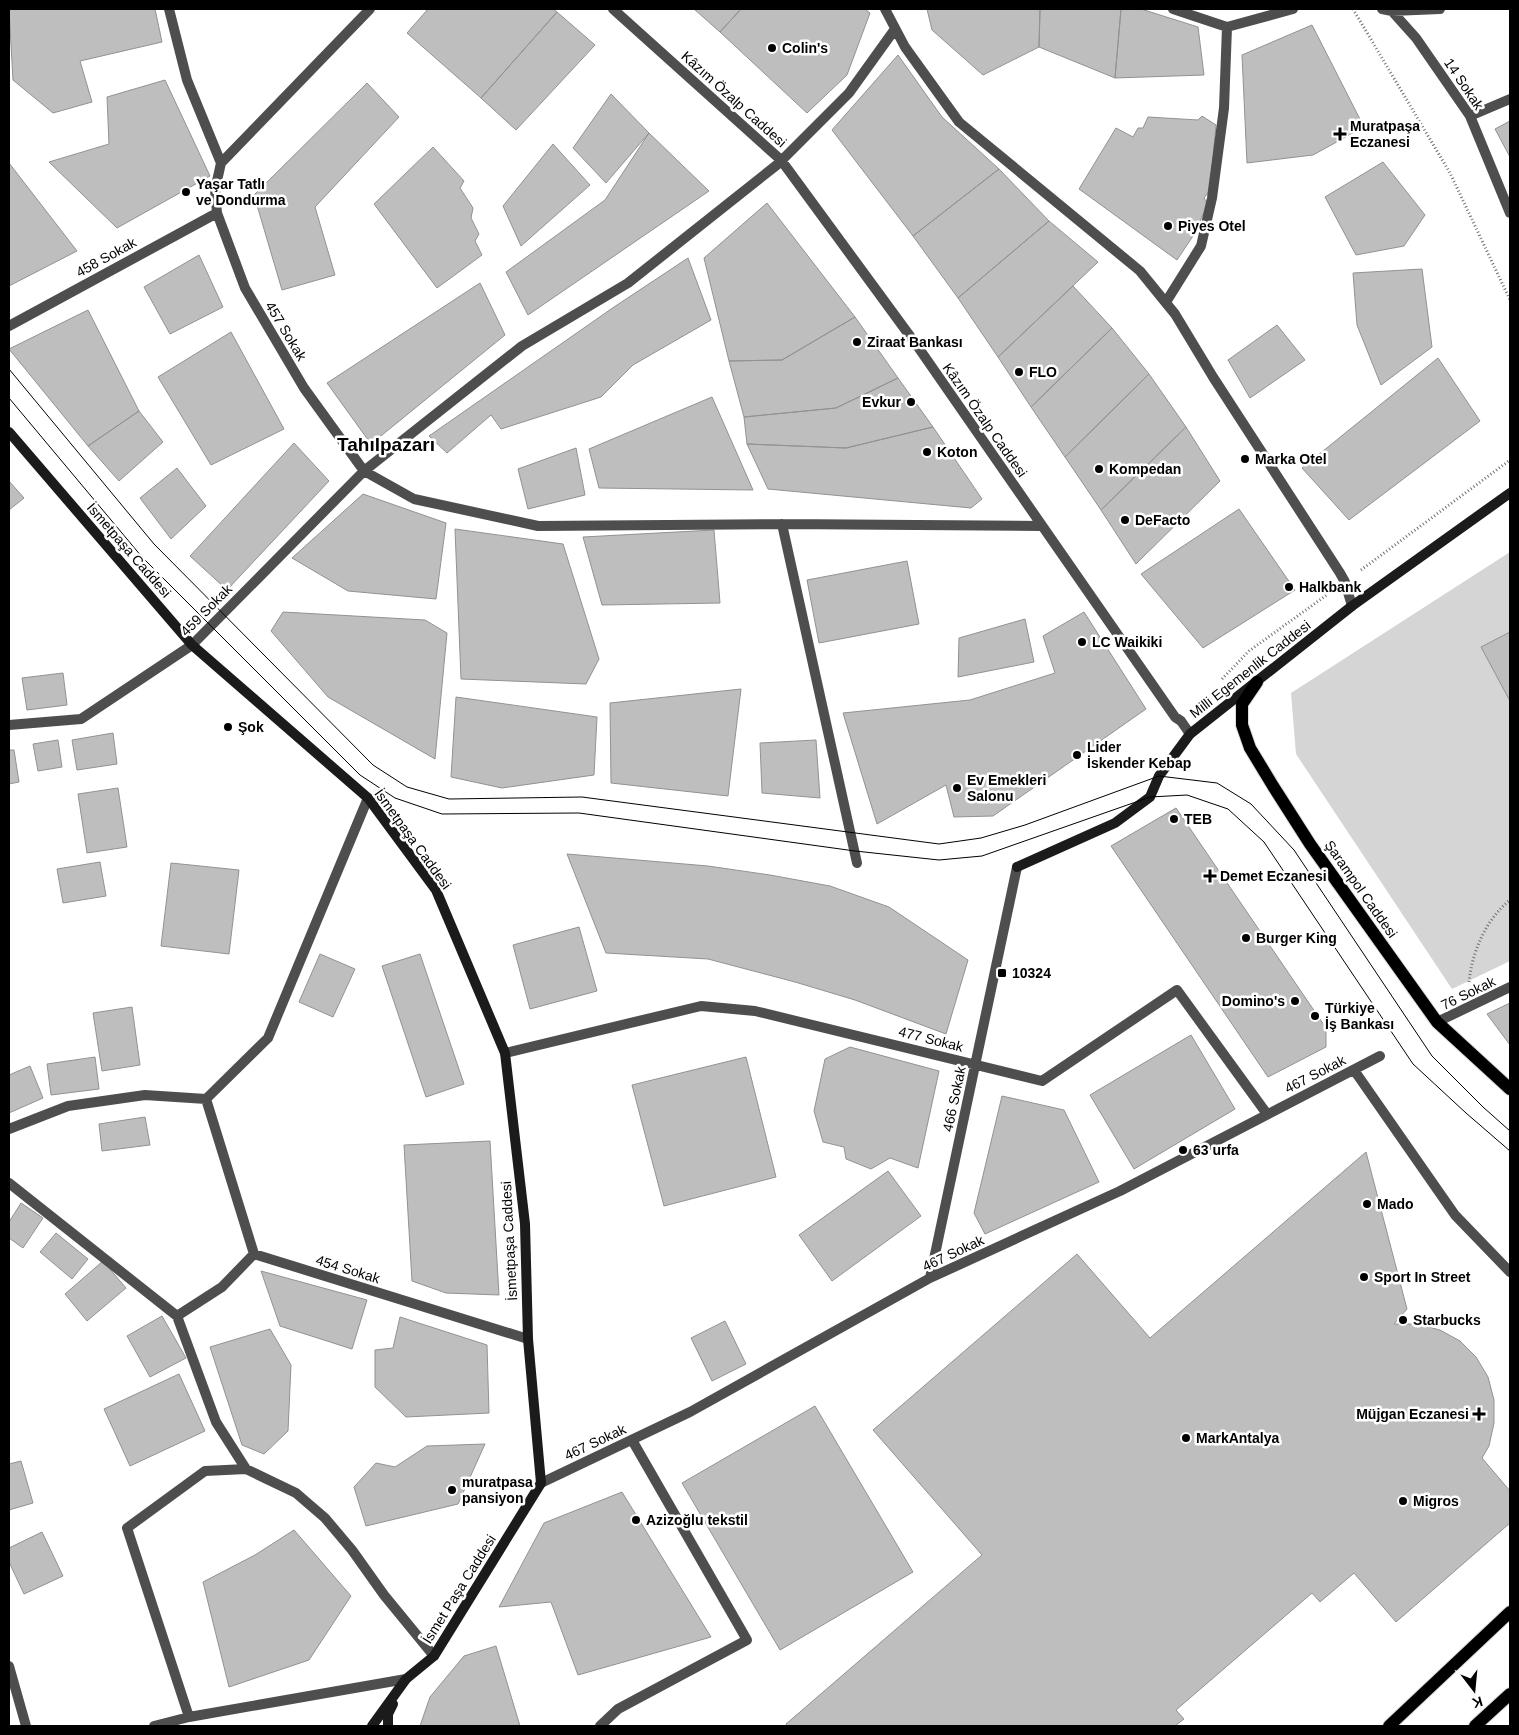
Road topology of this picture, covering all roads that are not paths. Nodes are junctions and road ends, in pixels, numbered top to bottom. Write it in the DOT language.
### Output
graph roads {
  1 [pos="170,9"];
  2 [pos="370,9"];
  3 [pos="613,9"];
  4 [pos="885,9"];
  5 [pos="1173,9"];
  6 [pos="1294,9"];
  7 [pos="1440,9"];
  8 [pos="1388,10"];
  9 [pos="1227,27"];
  10 [pos="895,29"];
  11 [pos="1510,100"];
  12 [pos="1470,116"];
  13 [pos="781,160"];
  14 [pos="222,163"];
  15 [pos="217,213"];
  16 [pos="1510,213"];
  17 [pos="1166,302"];
  18 [pos="9,326"];
  19 [pos="9,432"];
  20 [pos="364,471"];
  21 [pos="1510,493"];
  22 [pos="782,524"];
  23 [pos="1042,526"];
  24 [pos="1352,606"];
  25 [pos="192,645"];
  26 [pos="1256,682"];
  27 [pos="9,725"];
  28 [pos="1190,734"];
  29 [pos="368,798"];
  30 [pos="857,863"];
  31 [pos="1017,868"];
  32 [pos="1510,988"];
  33 [pos="1438,1022"];
  34 [pos="505,1053"];
  35 [pos="1380,1056"];
  36 [pos="975,1064"];
  37 [pos="1354,1070"];
  38 [pos="1510,1089"];
  39 [pos="206,1099"];
  40 [pos="1267,1114"];
  41 [pos="9,1129"];
  42 [pos="9,1183"];
  43 [pos="254,1254"];
  44 [pos="1510,1272"];
  45 [pos="930,1278"];
  46 [pos="178,1316"];
  47 [pos="528,1339"];
  48 [pos="632,1440"];
  49 [pos="246,1469"];
  50 [pos="541,1482"];
  51 [pos="1510,1612"];
  52 [pos="434,1656"];
  53 [pos="9,1666"];
  54 [pos="406,1679"];
  55 [pos="1510,1694"];
  56 [pos="189,1717"];
  57 [pos="26,1726"];
  58 [pos="154,1726"];
  59 [pos="372,1726"];
  60 [pos="388,1726"];
  61 [pos="600,1726"];
  62 [pos="1389,1726"];
  63 [pos="1475,1726"];
  1 -- 14 [label="street"];
  2 -- 14 [label="street"];
  3 -- 13 [label="street, Kâzım Özalp Caddesi"];
  4 -- 10 [label="street"];
  5 -- 9 [label="street"];
  6 -- 9 [label="street"];
  7 -- 8 [label="street"];
  8 -- 12 [label="street, 14 Sokak"];
  9 -- 17 [label="street"];
  10 -- 13 [label="street, 459 Sokak"];
  10 -- 17 [label="street"];
  11 -- 12 [label="street"];
  12 -- 16 [label="street, 14 Sokak"];
  13 -- 20 [label="street, 459 Sokak"];
  13 -- 23 [label="street, Kâzım Özalp Caddesi"];
  14 -- 15 [label="street, 457 Sokak"];
  15 -- 18 [label="street, 458 Sokak"];
  15 -- 20 [label="street, 457 Sokak"];
  17 -- 24 [label="street"];
  19 -- 25 [label="street, İsmetpaşa Caddesi"];
  20 -- 22 [label="street"];
  20 -- 25 [label="street, 459 Sokak"];
  21 -- 24 [label="street, Milli Egemenlik Caddesi"];
  22 -- 23 [label="street"];
  22 -- 30 [label="street"];
  23 -- 28 [label="street, Kâzım Özalp Caddesi"];
  24 -- 26 [label="street, Milli Egemenlik Caddesi"];
  25 -- 27 [label="street, 459 Sokak"];
  25 -- 29 [label="street, İsmetpaşa Caddesi"];
  26 -- 28 [label="street, Milli Egemenlik Caddesi"];
  26 -- 33 [label="main road, Şarampol Caddesi"];
  28 -- 31 [label="street, Milli Egemenlik Caddesi"];
  29 -- 34 [label="street, İsmetpaşa Caddesi"];
  29 -- 39 [label="street"];
  31 -- 36 [label="street, 466 Sokak"];
  32 -- 33 [label="street, 76 Sokak"];
  33 -- 38 [label="main road, Şarampol Caddesi"];
  34 -- 36 [label="street, 477 Sokak"];
  34 -- 47 [label="street, İsmetpaşa Caddesi"];
  35 -- 37 [label="street, 467 Sokak"];
  36 -- 40 [label="street, 477 Sokak"];
  36 -- 45 [label="street, 466 Sokak"];
  37 -- 40 [label="street, 467 Sokak"];
  37 -- 44 [label="street"];
  39 -- 41 [label="street"];
  39 -- 43 [label="street"];
  40 -- 45 [label="street, 467 Sokak"];
  42 -- 46 [label="street"];
  43 -- 46 [label="street"];
  43 -- 47 [label="street, 454 Sokak"];
  45 -- 48 [label="street, 467 Sokak"];
  46 -- 49 [label="street"];
  47 -- 50 [label="street, İsmetpaşa Caddesi"];
  48 -- 50 [label="street, 467 Sokak"];
  48 -- 61 [label="street"];
  49 -- 52 [label="street"];
  49 -- 56 [label="street"];
  50 -- 52 [label="street, İsmet Paşa Caddesi"];
  51 -- 62 [label="main road"];
  52 -- 54 [label="street, İsmet Paşa Caddesi"];
  53 -- 57 [label="street"];
  54 -- 56 [label="street"];
  54 -- 59 [label="street, İsmet Paşa Caddesi"];
  54 -- 60 [label="street"];
  55 -- 63 [label="main road"];
  56 -- 58 [label="street"];
}
